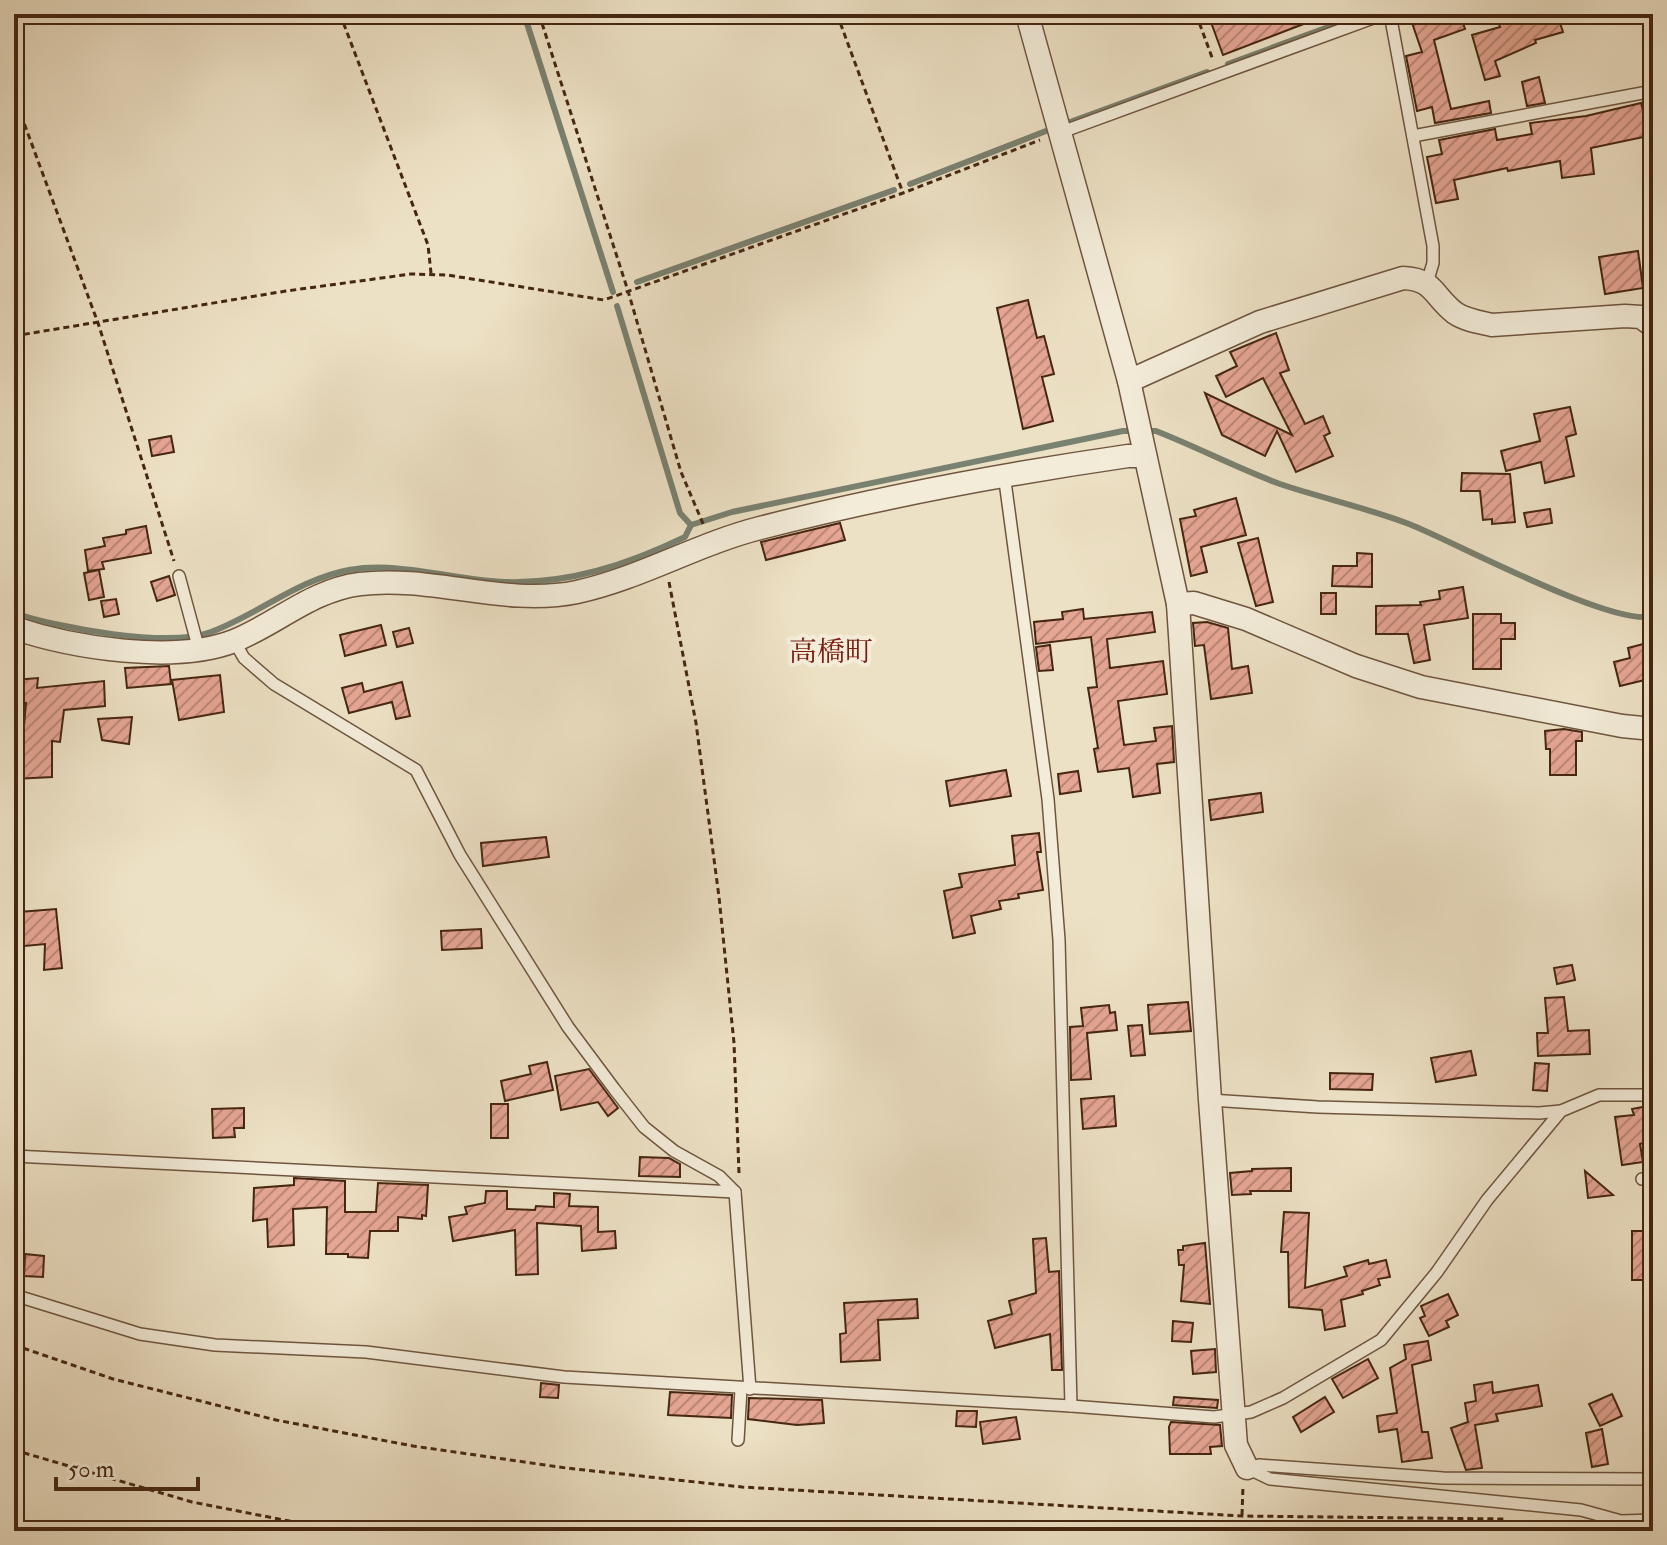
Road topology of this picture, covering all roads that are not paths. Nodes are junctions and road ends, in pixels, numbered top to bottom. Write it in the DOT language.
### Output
graph roads {
  1 [pos="1027,14"];
  2 [pos="1387,14"];
  3 [pos="1653,91"];
  4 [pos="1059,133"];
  5 [pos="1413,136"];
  6 [pos="1427,283"];
  7 [pos="1652,321"];
  8 [pos="1129,381"];
  9 [pos="1144,449"];
  10 [pos="1004,474"];
  11 [pos="179,576"];
  12 [pos="1178,604"];
  13 [pos="14,628"];
  14 [pos="234,641"];
  15 [pos="198,645"];
  16 [pos="1653,729"];
  17 [pos="1653,1095"];
  18 [pos="1210,1100"];
  19 [pos="1561,1111"];
  20 [pos="14,1156"];
  21 [pos="735,1192"];
  22 [pos="14,1295"];
  23 [pos="746,1389"];
  24 [pos="1071,1406"];
  25 [pos="1235,1415"];
  26 [pos="738,1440"];
  27 [pos="1245,1473"];
  28 [pos="1653,1479"];
  29 [pos="1653,1520"];
  1 -- 4 [label="street"];
  2 -- 4 [label="lane"];
  2 -- 5 [label="lane"];
  3 -- 5 [label="lane"];
  4 -- 8 [label="street"];
  5 -- 6 [label="lane"];
  6 -- 7 [label="street"];
  6 -- 8 [label="street"];
  8 -- 9 [label="street"];
  9 -- 10 [label="street"];
  9 -- 12 [label="street"];
  10 -- 14 [label="street"];
  10 -- 24 [label="lane"];
  11 -- 15 [label="lane"];
  12 -- 16 [label="street"];
  12 -- 18 [label="street"];
  13 -- 15 [label="street"];
  14 -- 15 [label="street"];
  14 -- 21 [label="lane"];
  17 -- 19 [label="lane"];
  18 -- 19 [label="lane"];
  18 -- 25 [label="street"];
  19 -- 25 [label="lane"];
  20 -- 21 [label="lane"];
  21 -- 23 [label="lane"];
  22 -- 23 [label="lane"];
  23 -- 24 [label="lane"];
  23 -- 26 [label="lane"];
  24 -- 25 [label="lane"];
  25 -- 27 [label="street"];
  27 -- 28 [label="lane"];
  27 -- 29 [label="lane"];
}
